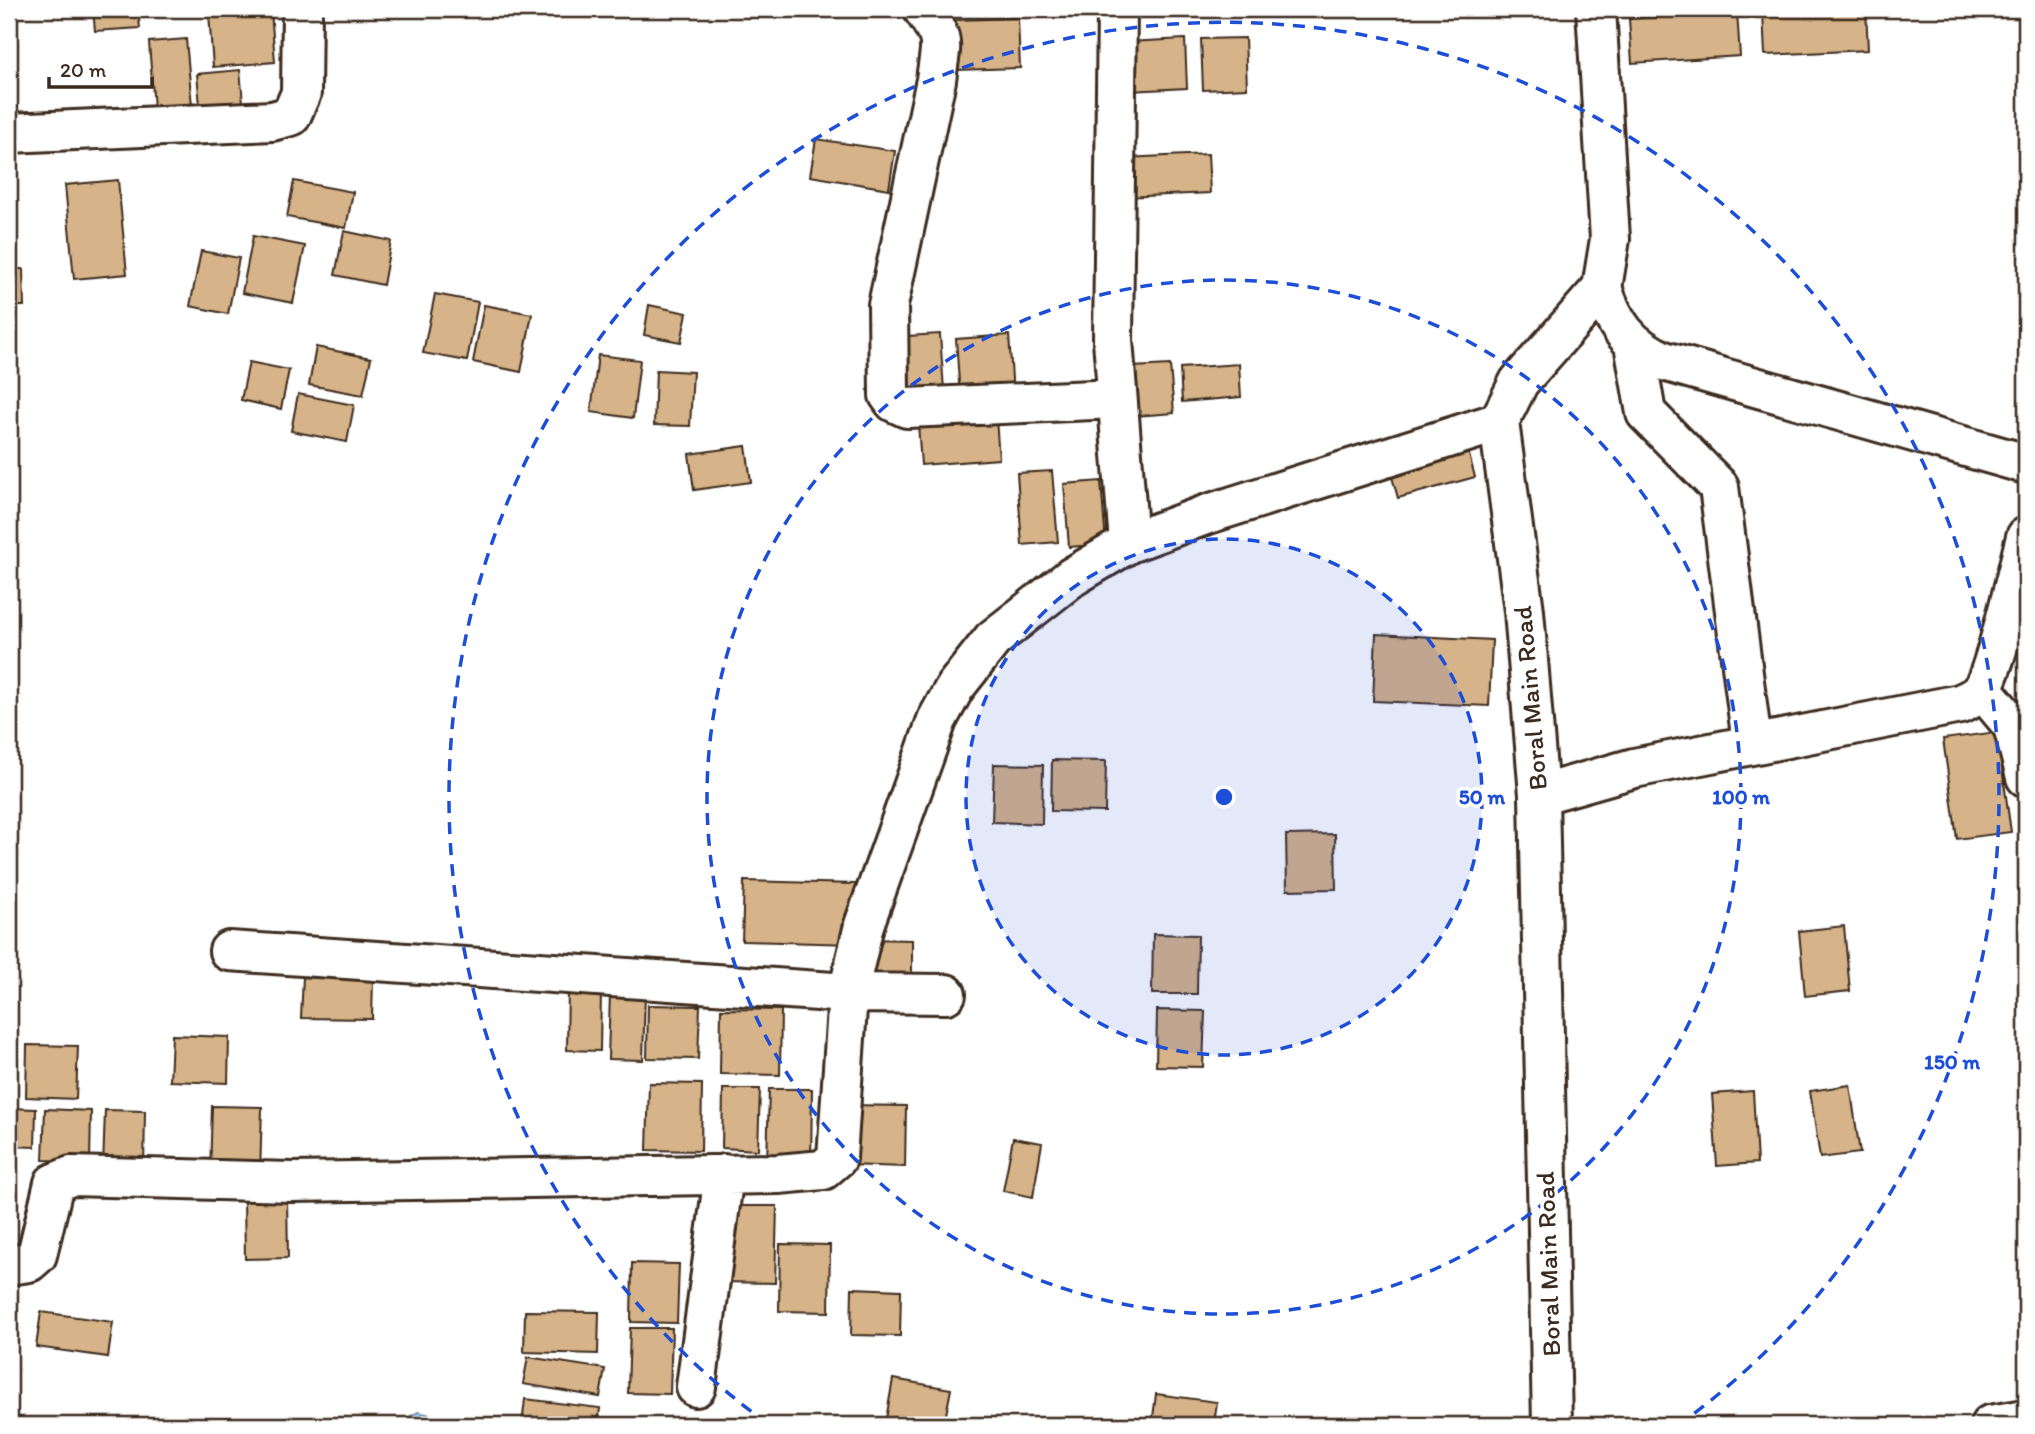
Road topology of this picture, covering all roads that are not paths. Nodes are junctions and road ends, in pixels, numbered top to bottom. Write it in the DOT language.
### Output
graph roads {
  1 [pos="302,9"];
  2 [pos="923,9"];
  3 [pos="1117,9"];
  4 [pos="1595,9"];
  5 [pos="9,133"];
  6 [pos="1602,288"];
  7 [pos="1634,344"];
  8 [pos="1116,399"];
  9 [pos="1499,422"];
  10 [pos="2026,464"];
  11 [pos="2026,537"];
  12 [pos="1129,542"];
  13 [pos="1982,688"];
  14 [pos="1752,743"];
  15 [pos="2026,777"];
  16 [pos="1539,795"];
  17 [pos="229,951"];
  18 [pos="848,993"];
  19 [pos="946,994"];
  20 [pos="724,1174"];
  21 [pos="9,1265"];
  22 [pos="696,1387"];
  23 [pos="2026,1419"];
  24 [pos="1552,1425"];
  25 [pos="1990,1425"];
  1 -- 5 [label="street"];
  2 -- 8 [label="street"];
  3 -- 8 [label="street"];
  4 -- 6 [label="street"];
  6 -- 7 [label="street"];
  6 -- 9 [label="street"];
  7 -- 10 [label="street"];
  7 -- 14 [label="street"];
  8 -- 12 [label="street"];
  9 -- 12 [label="street"];
  9 -- 16 [label="street, Boral Main Road"];
  11 -- 13 [label="street"];
  12 -- 18 [label="street"];
  13 -- 14 [label="street"];
  13 -- 15 [label="street"];
  14 -- 16 [label="street"];
  16 -- 24 [label="street, Boral Main Road"];
  17 -- 18 [label="street"];
  18 -- 19 [label="street"];
  18 -- 20 [label="street"];
  20 -- 21 [label="street"];
  20 -- 22 [label="street"];
  23 -- 25 [label="street"];
}
